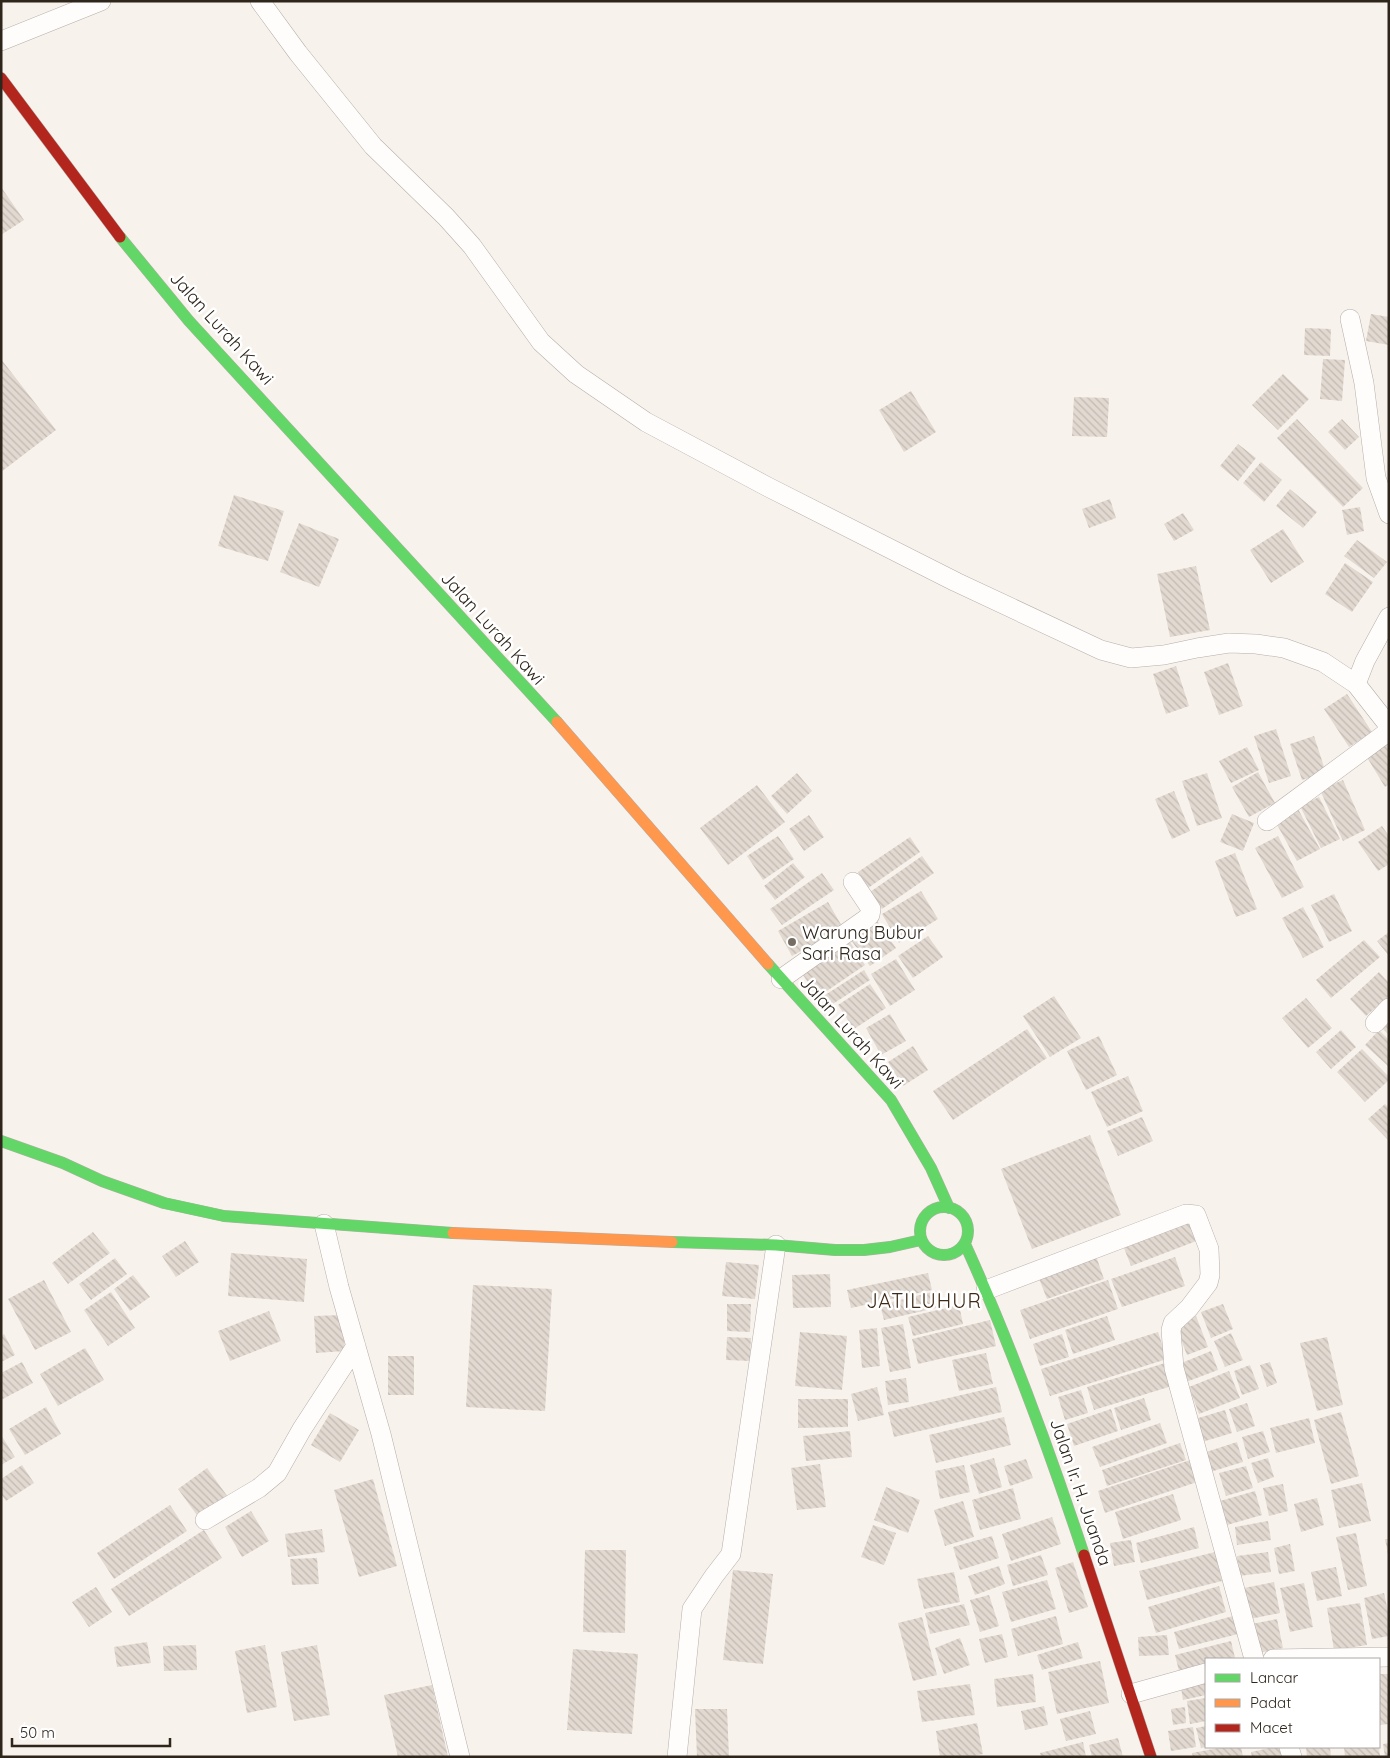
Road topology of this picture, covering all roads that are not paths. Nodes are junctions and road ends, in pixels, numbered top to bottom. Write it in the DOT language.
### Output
graph roads {
  1 [pos="101,1"];
  2 [pos="260,1"];
  3 [pos="1,41"];
  4 [pos="1,78"];
  5 [pos="1350,319"];
  6 [pos="1389,514"];
  7 [pos="1389,617"];
  8 [pos="1356,684"];
  9 [pos="1389,726"];
  10 [pos="1389,731"];
  11 [pos="1266,821"];
  12 [pos="853,882"];
  13 [pos="780,979"];
  14 [pos="1389,1008"];
  15 [pos="1375,1023"];
  16 [pos="1,1141"];
  17 [pos="949,1208"];
  18 [pos="324,1224"];
  19 [pos="921,1240"];
  20 [pos="965,1244"];
  21 [pos="776,1245"];
  22 [pos="986,1290"];
  23 [pos="356,1346"];
  24 [pos="205,1520"];
  25 [pos="1389,1657"];
  26 [pos="1254,1658"];
  27 [pos="1331,1658"];
  28 [pos="1205,1673"];
  29 [pos="1131,1694"];
  30 [pos="460,1757"];
  31 [pos="677,1757"];
  32 [pos="1152,1757"];
  1 -- 3 [label="street"];
  2 -- 8 [label="street"];
  4 -- 13 [label="street, Jalan Lurah Kawi"];
  5 -- 6 [label="street"];
  7 -- 8 [label="street"];
  8 -- 9 [label="street"];
  10 -- 11 [label="street"];
  12 -- 13 [label="street"];
  13 -- 17 [label="street, Jalan Lurah Kawi"];
  14 -- 15 [label="street"];
  16 -- 18 [label="street"];
  17 -- 19 [label="street"];
  17 -- 20 [label="street"];
  18 -- 21 [label="street"];
  18 -- 23 [label="street"];
  19 -- 20 [label="street"];
  19 -- 21 [label="street"];
  20 -- 22 [label="street, Jalan Ir. H. Juanda"];
  21 -- 31 [label="street"];
  22 -- 26 [label="street"];
  22 -- 29 [label="street, Jalan Ir. H. Juanda"];
  23 -- 24 [label="street"];
  23 -- 30 [label="street"];
  25 -- 27 [label="street"];
  28 -- 29 [label="street"];
  29 -- 32 [label="street, Jalan Ir. H. Juanda"];
}
